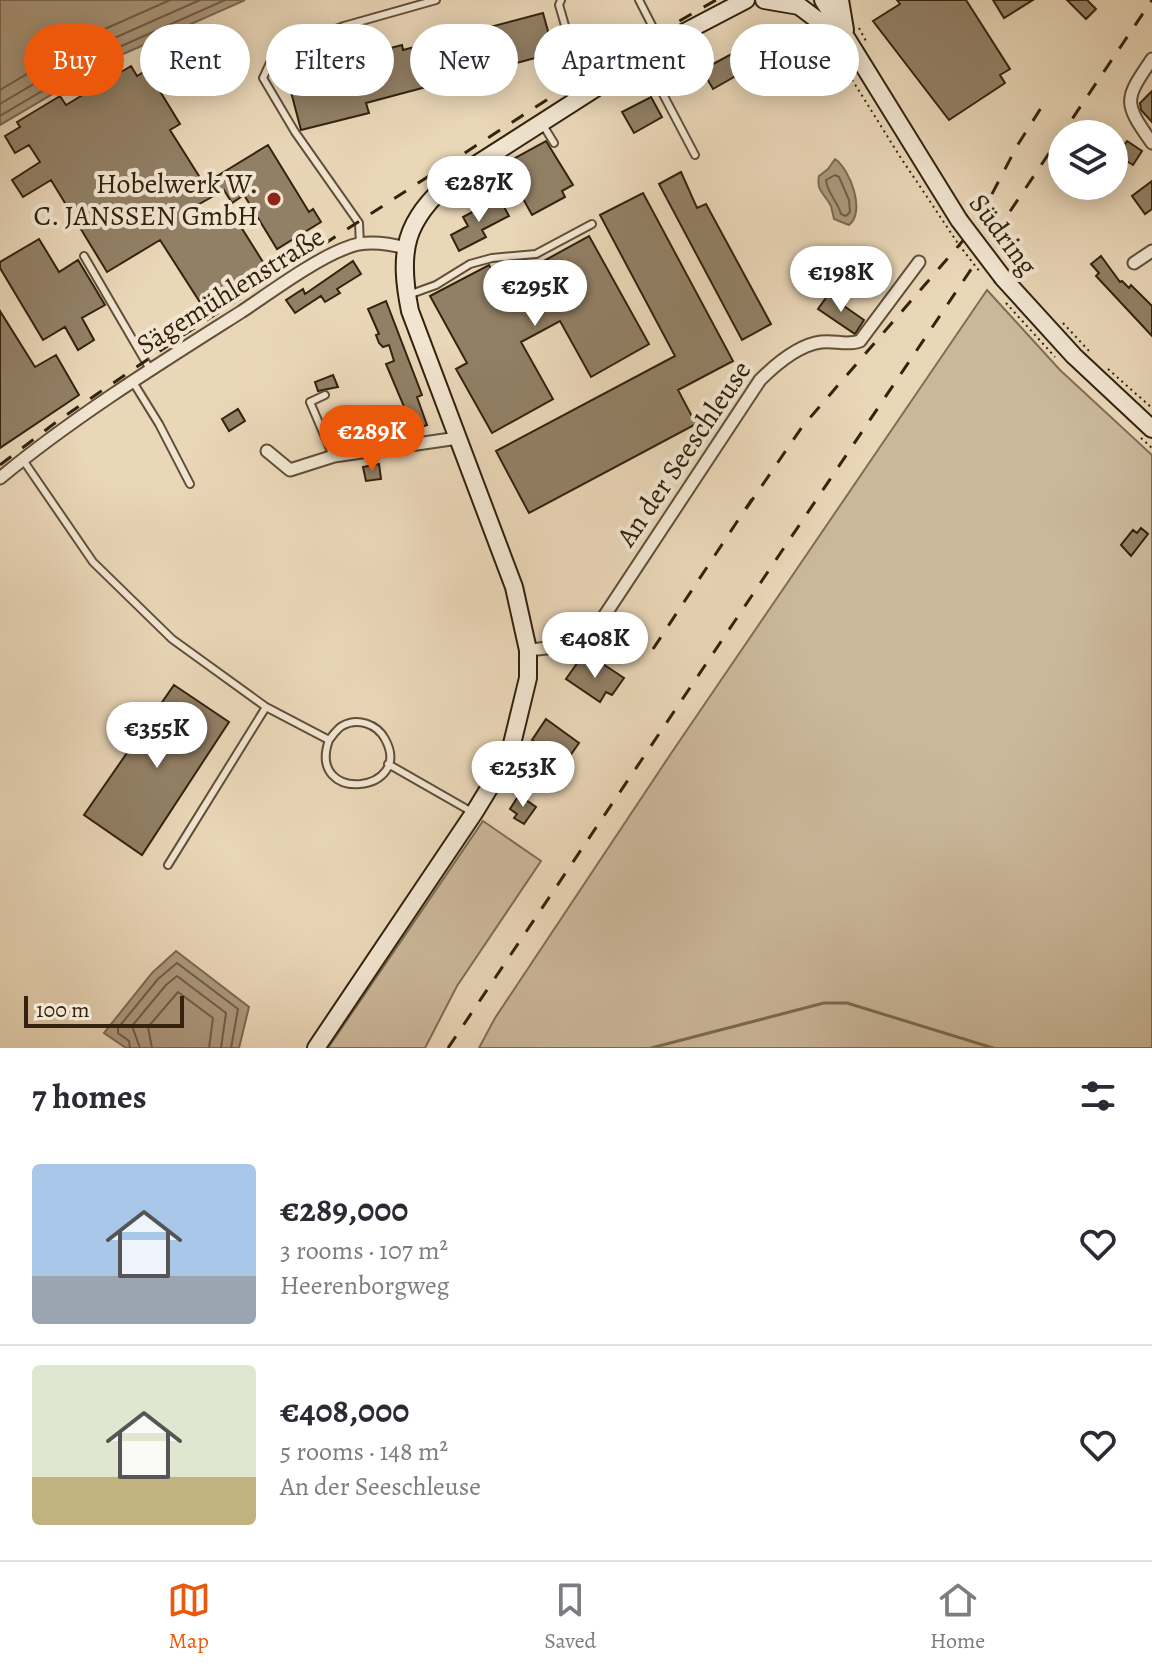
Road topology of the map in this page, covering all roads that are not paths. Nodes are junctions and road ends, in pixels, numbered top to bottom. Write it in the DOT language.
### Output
graph roads {
  1 [pos="436,0"];
  2 [pos="639,0"];
  3 [pos="746,0"];
  4 [pos="764,0"];
  5 [pos="823,0"];
  6 [pos="840,0"];
  7 [pos="558,2"];
  8 [pos="565,24"];
  9 [pos="651,24"];
  10 [pos="701,24"];
  11 [pos="818,24"];
  12 [pos="832,24"];
  13 [pos="840,24"];
  14 [pos="1152,59"];
  15 [pos="859,75"];
  16 [pos="582,96"];
  17 [pos="664,96"];
  18 [pos="541,122"];
  19 [pos="554,143"];
  20 [pos="1152,143"];
  21 [pos="695,155"];
  22 [pos="592,224"];
  23 [pos="360,245"];
  24 [pos="406,248"];
  25 [pos="1152,251"];
  26 [pos="84,256"];
  27 [pos="919,262"];
  28 [pos="1134,263"];
  29 [pos="407,295"];
  30 [pos="151,371"];
  31 [pos="133,382"];
  32 [pos="325,395"];
  33 [pos="1152,429"];
  34 [pos="458,438"];
  35 [pos="267,451"];
  36 [pos="334,456"];
  37 [pos="23,460"];
  38 [pos="0,478"];
  39 [pos="190,484"];
  40 [pos="528,650"];
  41 [pos="266,707"];
  42 [pos="329,740"];
  43 [pos="388,764"];
  44 [pos="474,813"];
  45 [pos="168,865"];
  46 [pos="316,1048"];
  1 -- 23 [label="lane"];
  2 -- 9 [label="lane"];
  3 -- 10 [label="street"];
  4 -- 11 [label="street"];
  5 -- 12 [label="street, Südring"];
  6 -- 13 [label="street, Südring"];
  7 -- 8 [label="lane"];
  14 -- 20 [label="street"];
  15 -- 33 [label="street, Südring, bridge"];
  16 -- 18 [label="street"];
  17 -- 21 [label="lane"];
  18 -- 19 [label="lane"];
  18 -- 24 [label="street"];
  22 -- 29 [label="lane"];
  23 -- 24 [label="street, Sägemühlenstraße"];
  23 -- 30 [label="street, Sägemühlenstraße"];
  24 -- 29 [label="street"];
  25 -- 28 [label="street"];
  26 -- 30 [label="lane"];
  27 -- 40 [label="street, An der Seeschleuse"];
  29 -- 34 [label="street"];
  30 -- 31 [label="street, Sägemühlenstraße"];
  31 -- 37 [label="street, Sägemühlenstraße"];
  31 -- 39 [label="lane, Sägemühlenstraße"];
  32 -- 36 [label="lane"];
  34 -- 36 [label="street"];
  34 -- 40 [label="street"];
  35 -- 36 [label="street"];
  37 -- 38 [label="street, Sägemühlenstraße"];
  37 -- 41 [label="lane"];
  40 -- 44 [label="street"];
  41 -- 42 [label="lane"];
  41 -- 45 [label="lane"];
  42 -- 43 [label="lane"];
  42 -- 43 [label="lane"];
  43 -- 44 [label="lane"];
  44 -- 46 [label="street"];
}
